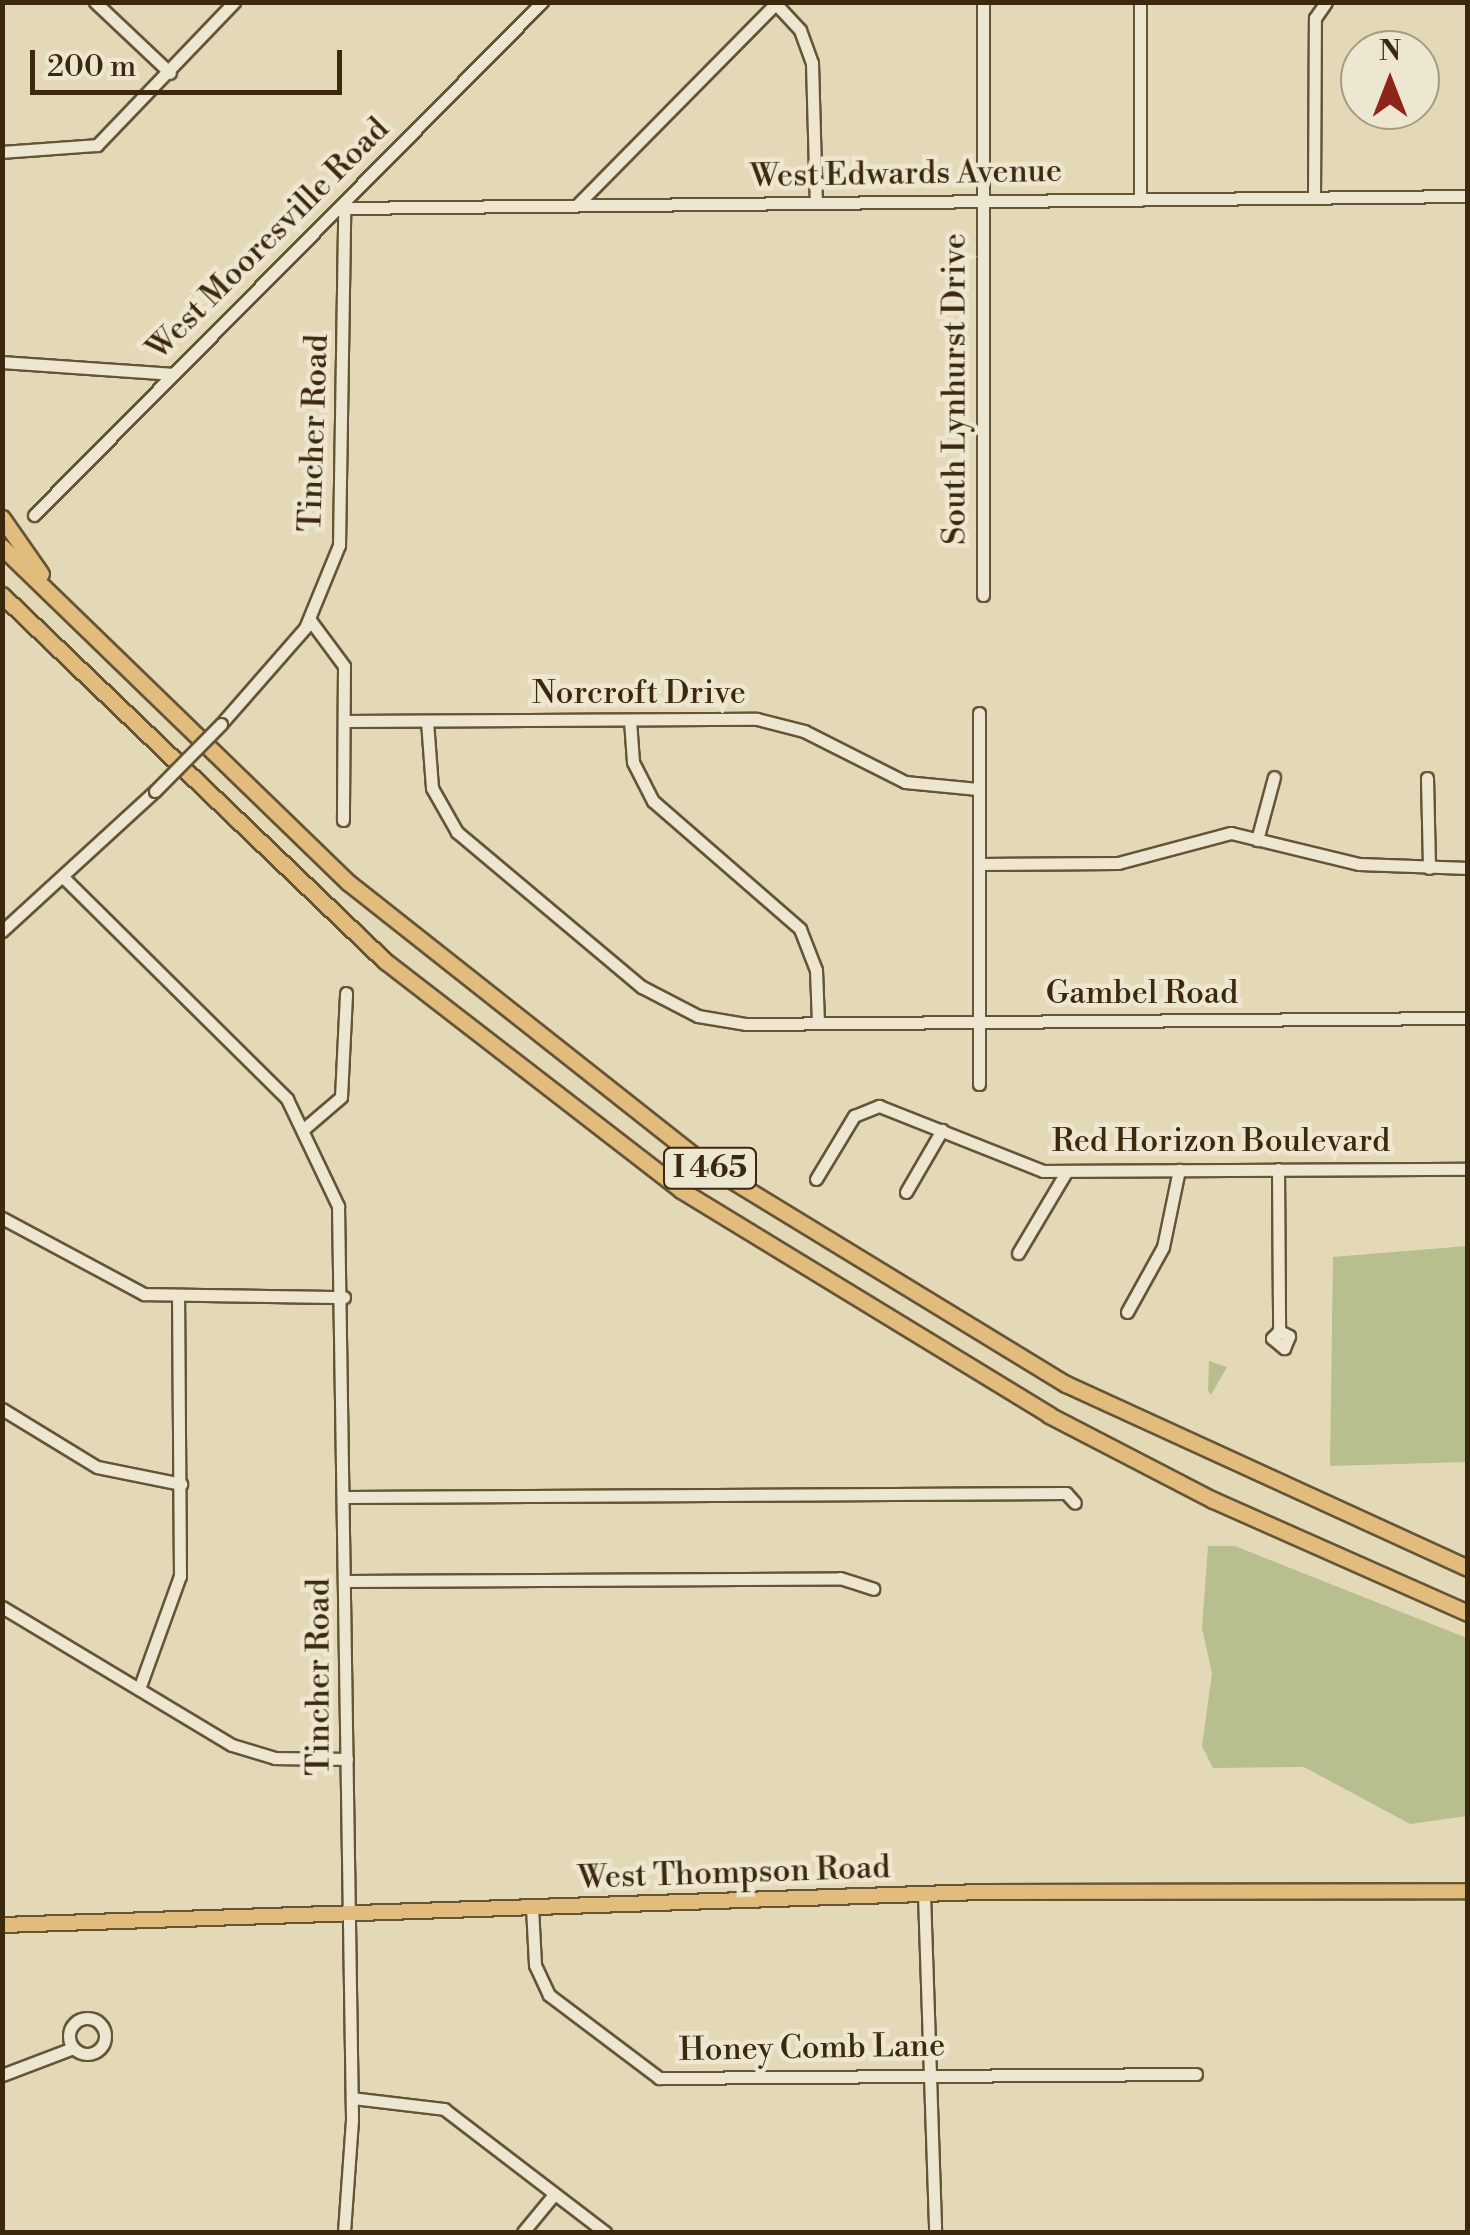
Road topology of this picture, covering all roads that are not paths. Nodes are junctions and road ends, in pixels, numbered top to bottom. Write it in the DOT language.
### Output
graph roads {
  1 [pos="95,2"];
  2 [pos="234,2"];
  3 [pos="542,2"];
  4 [pos="982,2"];
  5 [pos="1140,2"];
  6 [pos="775,3"];
  7 [pos="1324,4"];
  8 [pos="170,73"];
  9 [pos="2,152"];
  10 [pos="1468,196"];
  11 [pos="1314,197"];
  12 [pos="982,200"];
  13 [pos="1140,200"];
  14 [pos="816,202"];
  15 [pos="578,205"];
  16 [pos="344,208"];
  17 [pos="2,362"];
  18 [pos="174,374"];
  19 [pos="34,514"];
  20 [pos="2,518"];
  21 [pos="2,547"];
  22 [pos="983,596"];
  23 [pos="2,598"];
  24 [pos="63,606"];
  25 [pos="310,620"];
  26 [pos="978,713"];
  27 [pos="630,720"];
  28 [pos="345,721"];
  29 [pos="427,721"];
  30 [pos="1274,776"];
  31 [pos="1427,778"];
  32 [pos="978,789"];
  33 [pos="343,820"];
  34 [pos="1258,840"];
  35 [pos="978,864"];
  36 [pos="1429,868"];
  37 [pos="1468,868"];
  38 [pos="66,880"];
  39 [pos="2,931"];
  40 [pos="346,993"];
  41 [pos="1468,1018"];
  42 [pos="979,1021"];
  43 [pos="818,1023"];
  44 [pos="979,1084"];
  45 [pos="306,1127"];
  46 [pos="942,1130"];
  47 [pos="1278,1169"];
  48 [pos="1468,1169"];
  49 [pos="1179,1170"];
  50 [pos="1066,1172"];
  51 [pos="816,1178"];
  52 [pos="906,1192"];
  53 [pos="2,1218"];
  54 [pos="1018,1253"];
  55 [pos="344,1297"];
  56 [pos="178,1298"];
  57 [pos="1127,1312"];
  58 [pos="1279,1330"];
  59 [pos="2,1409"];
  60 [pos="181,1484"];
  61 [pos="346,1497"];
  62 [pos="1075,1503"];
  63 [pos="1468,1568"];
  64 [pos="346,1581"];
  65 [pos="873,1589"];
  66 [pos="2,1607"];
  67 [pos="1468,1613"];
  68 [pos="139,1689"];
  69 [pos="347,1759"];
  70 [pos="1468,1891"];
  71 [pos="924,1894"];
  72 [pos="532,1907"];
  73 [pos="347,1913"];
  74 [pos="2,1925"];
  75 [pos="73,2048"];
  76 [pos="930,2074"];
  77 [pos="1196,2074"];
  78 [pos="2,2075"];
  79 [pos="352,2098"];
  80 [pos="552,2197"];
  81 [pos="344,2232"];
  82 [pos="523,2232"];
  83 [pos="605,2232"];
  84 [pos="935,2232"];
  1 -- 8 [label="street"];
  2 -- 8 [label="street"];
  3 -- 16 [label="street, West Mooresville Road"];
  4 -- 12 [label="street, South Lynhurst Drive"];
  5 -- 13 [label="street"];
  6 -- 14 [label="street"];
  6 -- 15 [label="street"];
  7 -- 11 [label="street"];
  8 -- 9 [label="street"];
  10 -- 11 [label="street, West Edwards Avenue"];
  11 -- 13 [label="street, West Edwards Avenue"];
  12 -- 13 [label="street, West Edwards Avenue"];
  12 -- 14 [label="street, West Edwards Avenue"];
  12 -- 22 [label="street, South Lynhurst Drive"];
  14 -- 15 [label="street, West Edwards Avenue"];
  15 -- 16 [label="street, West Edwards Avenue"];
  16 -- 18 [label="street, West Mooresville Road"];
  16 -- 25 [label="street, Tincher Road"];
  17 -- 18 [label="street"];
  18 -- 19 [label="street, West Mooresville Road"];
  20 -- 24 [label="highway"];
  21 -- 24 [label="highway, I 465"];
  23 -- 67 [label="highway, I 465"];
  24 -- 63 [label="highway, I 465"];
  25 -- 28 [label="street"];
  25 -- 38 [label="street, bridge"];
  26 -- 32 [label="street"];
  27 -- 29 [label="street, Norcroft Drive"];
  27 -- 32 [label="street, Norcroft Drive"];
  27 -- 43 [label="street"];
  28 -- 29 [label="street, Norcroft Drive"];
  28 -- 33 [label="street"];
  29 -- 43 [label="street, Gambel Road"];
  30 -- 34 [label="street"];
  31 -- 36 [label="street"];
  32 -- 35 [label="street"];
  34 -- 35 [label="street"];
  34 -- 36 [label="street"];
  35 -- 42 [label="street"];
  36 -- 37 [label="street"];
  38 -- 39 [label="street"];
  38 -- 45 [label="street, Tincher Road"];
  40 -- 45 [label="street"];
  41 -- 42 [label="street, Gambel Road"];
  42 -- 43 [label="street, Gambel Road"];
  42 -- 44 [label="street"];
  45 -- 55 [label="street, Tincher Road"];
  46 -- 50 [label="street, Red Horizon Boulevard"];
  46 -- 51 [label="street, Red Horizon Boulevard"];
  46 -- 52 [label="street"];
  47 -- 48 [label="street, Red Horizon Boulevard"];
  47 -- 49 [label="street, Red Horizon Boulevard"];
  47 -- 58 [label="street"];
  49 -- 50 [label="street, Red Horizon Boulevard"];
  49 -- 57 [label="street"];
  50 -- 54 [label="street"];
  53 -- 56 [label="street"];
  55 -- 56 [label="street"];
  55 -- 61 [label="street, Tincher Road"];
  56 -- 60 [label="street"];
  59 -- 60 [label="street"];
  60 -- 68 [label="street"];
  61 -- 62 [label="street"];
  61 -- 64 [label="street, Tincher Road"];
  64 -- 65 [label="street"];
  64 -- 69 [label="street, Tincher Road"];
  66 -- 68 [label="street"];
  68 -- 69 [label="street"];
  69 -- 73 [label="street, Tincher Road"];
  70 -- 71 [label="main road, West Thompson Road"];
  71 -- 72 [label="main road, West Thompson Road"];
  71 -- 76 [label="street"];
  72 -- 73 [label="main road, West Thompson Road"];
  72 -- 76 [label="street, Honey Comb Lane"];
  73 -- 74 [label="main road, West Thompson Road"];
  73 -- 79 [label="street, Tincher Road"];
  75 -- 78 [label="street"];
  76 -- 77 [label="street, Honey Comb Lane"];
  76 -- 84 [label="street"];
  79 -- 80 [label="street"];
  79 -- 81 [label="street, Tincher Road"];
  80 -- 82 [label="street"];
  80 -- 83 [label="street"];
}
